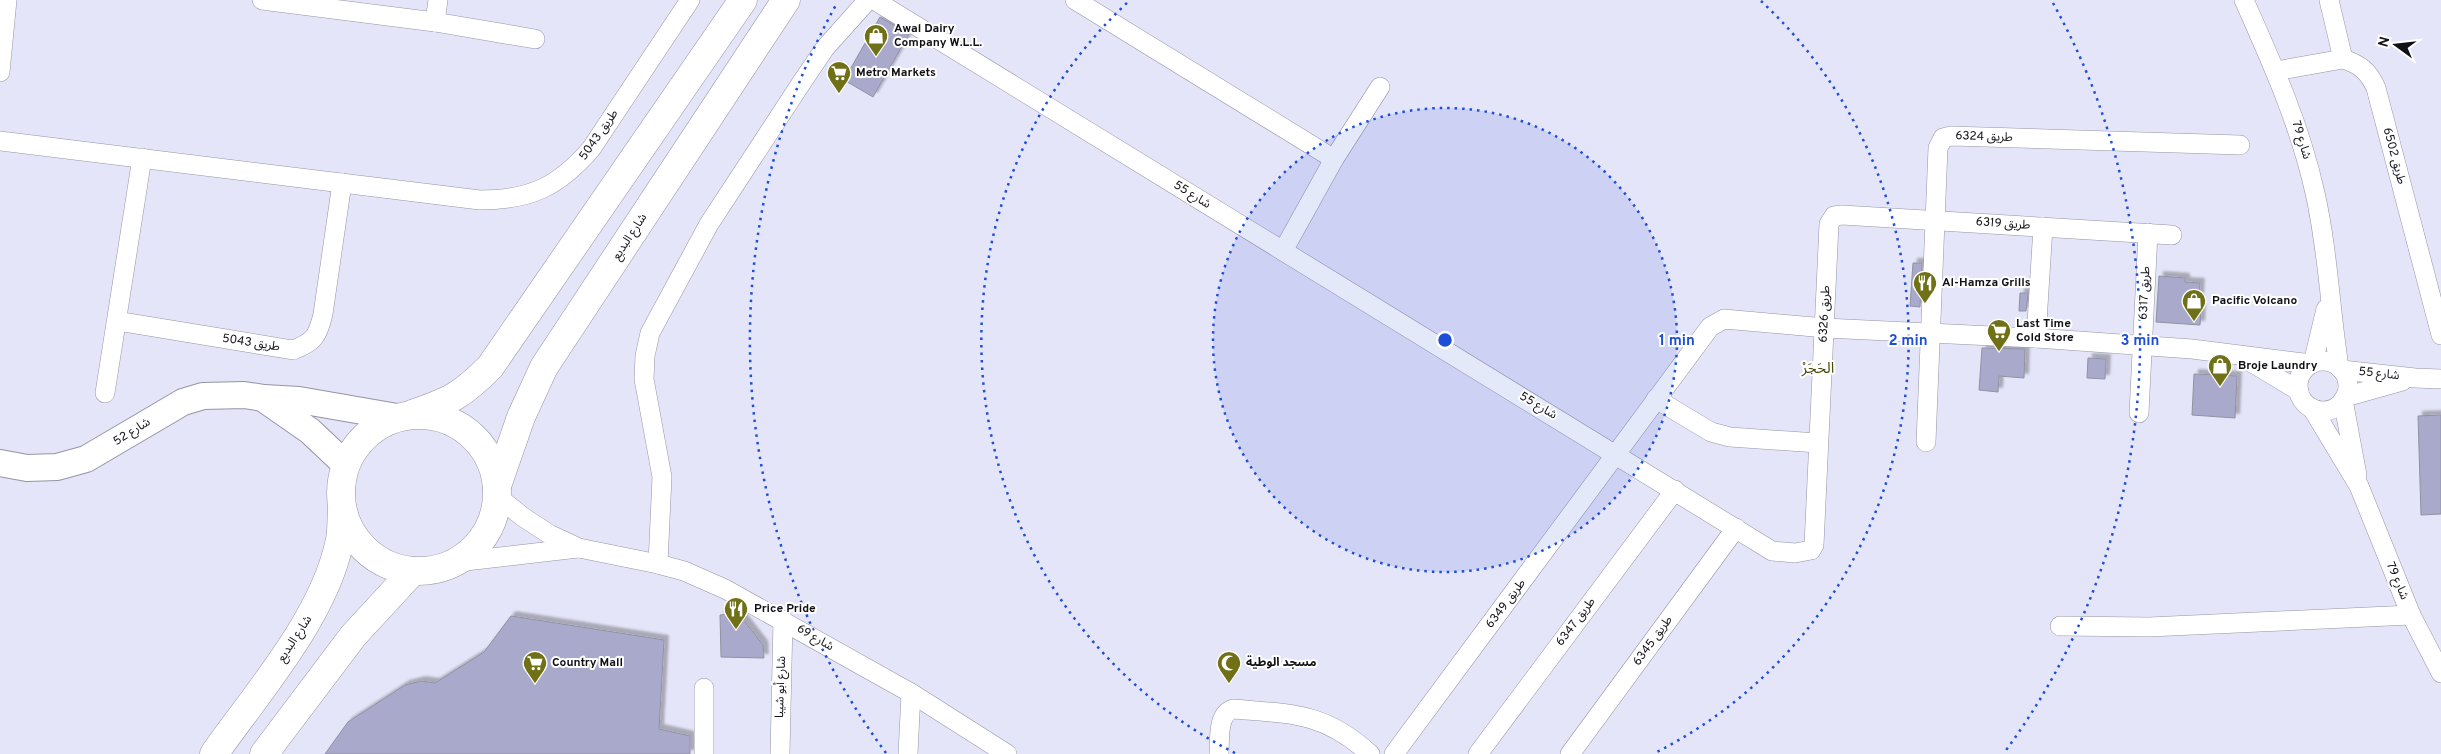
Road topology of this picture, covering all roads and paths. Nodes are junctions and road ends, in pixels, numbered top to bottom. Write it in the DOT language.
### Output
graph roads {
  1 [pos="7,0"];
  2 [pos="262,0"];
  3 [pos="438,0"];
  4 [pos="690,0"];
  5 [pos="743,0"];
  6 [pos="868,0"];
  7 [pos="874,0"];
  8 [pos="1075,0"];
  9 [pos="2244,0"];
  10 [pos="2329,0"];
  11 [pos="787,1"];
  12 [pos="434,22"];
  13 [pos="2,30"];
  14 [pos="535,38"];
  15 [pos="2343,60"];
  16 [pos="2276,71"];
  17 [pos="0,72"];
  18 [pos="1380,87"];
  19 [pos="0,141"];
  20 [pos="2240,145"];
  21 [pos="142,158"];
  22 [pos="1334,159"];
  23 [pos="342,183"];
  24 [pos="1834,216"];
  25 [pos="1934,220"];
  26 [pos="2043,227"];
  27 [pos="2148,233"];
  28 [pos="2172,235"];
  29 [pos="1284,251"];
  30 [pos="2329,288"];
  31 [pos="117,321"];
  32 [pos="1824,328"];
  33 [pos="1930,333"];
  34 [pos="2441,335"];
  35 [pos="2036,338"];
  36 [pos="2143,346"];
  37 [pos="2234,354"];
  38 [pos="2312,364"];
  39 [pos="2341,368"];
  40 [pos="2415,378"];
  41 [pos="2441,379"];
  42 [pos="2299,391"];
  43 [pos="106,393"];
  44 [pos="264,398"];
  45 [pos="2344,398"];
  46 [pos="1656,399"];
  47 [pos="2312,408"];
  48 [pos="2139,413"];
  49 [pos="405,416"];
  50 [pos="1926,442"];
  51 [pos="1818,443"];
  52 [pos="1617,454"];
  53 [pos="0,463"];
  54 [pos="346,465"];
  55 [pos="2359,486"];
  56 [pos="1675,490"];
  57 [pos="498,491"];
  58 [pos="342,508"];
  59 [pos="1736,528"];
  60 [pos="579,548"];
  61 [pos="457,562"];
  62 [pos="658,564"];
  63 [pos="413,572"];
  64 [pos="2411,615"];
  65 [pos="783,620"];
  66 [pos="2060,626"];
  67 [pos="2441,673"];
  68 [pos="704,688"];
  69 [pos="910,693"];
  70 [pos="214,754"];
  71 [pos="264,754"];
  72 [pos="704,754"];
  73 [pos="780,754"];
  74 [pos="908,754"];
  75 [pos="1007,754"];
  76 [pos="1219,754"];
  77 [pos="1370,754"];
  78 [pos="1394,754"];
  79 [pos="1478,754"];
  80 [pos="1570,754"];
  1 -- 13 [label="street"];
  2 -- 12 [label="street"];
  3 -- 12 [label="street"];
  4 -- 23 [label="street, طريق 5043"];
  5 -- 49 [label="main road"];
  6 -- 62 [label="street"];
  7 -- 29 [label="street, شارع 55"];
  8 -- 22 [label="street"];
  9 -- 16 [label="street, شارع 79"];
  10 -- 15 [label="street"];
  11 -- 57 [label="main road, شارع البديع"];
  12 -- 14 [label="street"];
  13 -- 17 [label="street"];
  15 -- 16 [label="street"];
  15 -- 34 [label="street, طريق 6502"];
  16 -- 30 [label="street, شارع 79"];
  18 -- 22 [label="street"];
  19 -- 21 [label="street, طريق 5043"];
  20 -- 25 [label="street, طريق 6324"];
  21 -- 23 [label="street, طريق 5043"];
  21 -- 31 [label="street"];
  22 -- 29 [label="street"];
  23 -- 31 [label="street, طريق 5043"];
  24 -- 25 [label="street, طريق 6319"];
  24 -- 32 [label="street, طريق 6326"];
  25 -- 26 [label="street, طريق 6319"];
  25 -- 33 [label="street, طريق 6324"];
  26 -- 27 [label="street, طريق 6319"];
  26 -- 35 [label="street"];
  27 -- 28 [label="street, طريق 6319"];
  27 -- 36 [label="street, طريق 6317"];
  29 -- 52 [label="street, شارع 55"];
  30 -- 38 [label="street, شارع 79"];
  30 -- 39 [label="street, شارع 79"];
  31 -- 43 [label="street"];
  32 -- 33 [label="street"];
  32 -- 46 [label="street"];
  32 -- 51 [label="street, طريق 6326"];
  33 -- 35 [label="street"];
  33 -- 50 [label="street, طريق 6324"];
  35 -- 36 [label="street"];
  36 -- 37 [label="street"];
  36 -- 48 [label="street, طريق 6317"];
  37 -- 38 [label="street"];
  37 -- 42 [label="street"];
  38 -- 39 [label="street"];
  38 -- 42 [label="street"];
  39 -- 40 [label="street, شارع 55"];
  39 -- 45 [label="street"];
  40 -- 41 [label="street, شارع 55"];
  40 -- 45 [label="street, شارع 55"];
  42 -- 47 [label="street"];
  44 -- 49 [label="street, شارع 52"];
  44 -- 53 [label="street, شارع 52"];
  44 -- 54 [label="street, شارع 52"];
  45 -- 47 [label="street"];
  45 -- 55 [label="street, شارع 79"];
  46 -- 51 [label="street"];
  46 -- 52 [label="street"];
  47 -- 55 [label="street, شارع 79"];
  49 -- 54 [label="main road"];
  49 -- 57 [label="main road"];
  51 -- 59 [label="street, طريق 6326"];
  52 -- 56 [label="street, شارع 55"];
  52 -- 78 [label="street, طريق 6349"];
  54 -- 58 [label="main road"];
  55 -- 64 [label="street, شارع 79"];
  56 -- 59 [label="street, شارع 55"];
  56 -- 79 [label="street, طريق 6347"];
  57 -- 60 [label="street, شارع 69"];
  57 -- 61 [label="main road"];
  58 -- 63 [label="main road"];
  58 -- 70 [label="main road, شارع البديع"];
  59 -- 80 [label="street, طريق 6345"];
  60 -- 61 [label="street, شارع 69"];
  60 -- 62 [label="street, شارع 69"];
  61 -- 63 [label="main road"];
  62 -- 65 [label="street, شارع 69"];
  63 -- 71 [label="main road"];
  64 -- 66 [label="street"];
  64 -- 67 [label="street, شارع 79"];
  65 -- 69 [label="street, شارع 69"];
  65 -- 73 [label="street, شارع أبو شيبا"];
  68 -- 72 [label="street"];
  69 -- 74 [label="street"];
  69 -- 75 [label="street, شارع 69"];
  76 -- 77 [label="street"];
}
